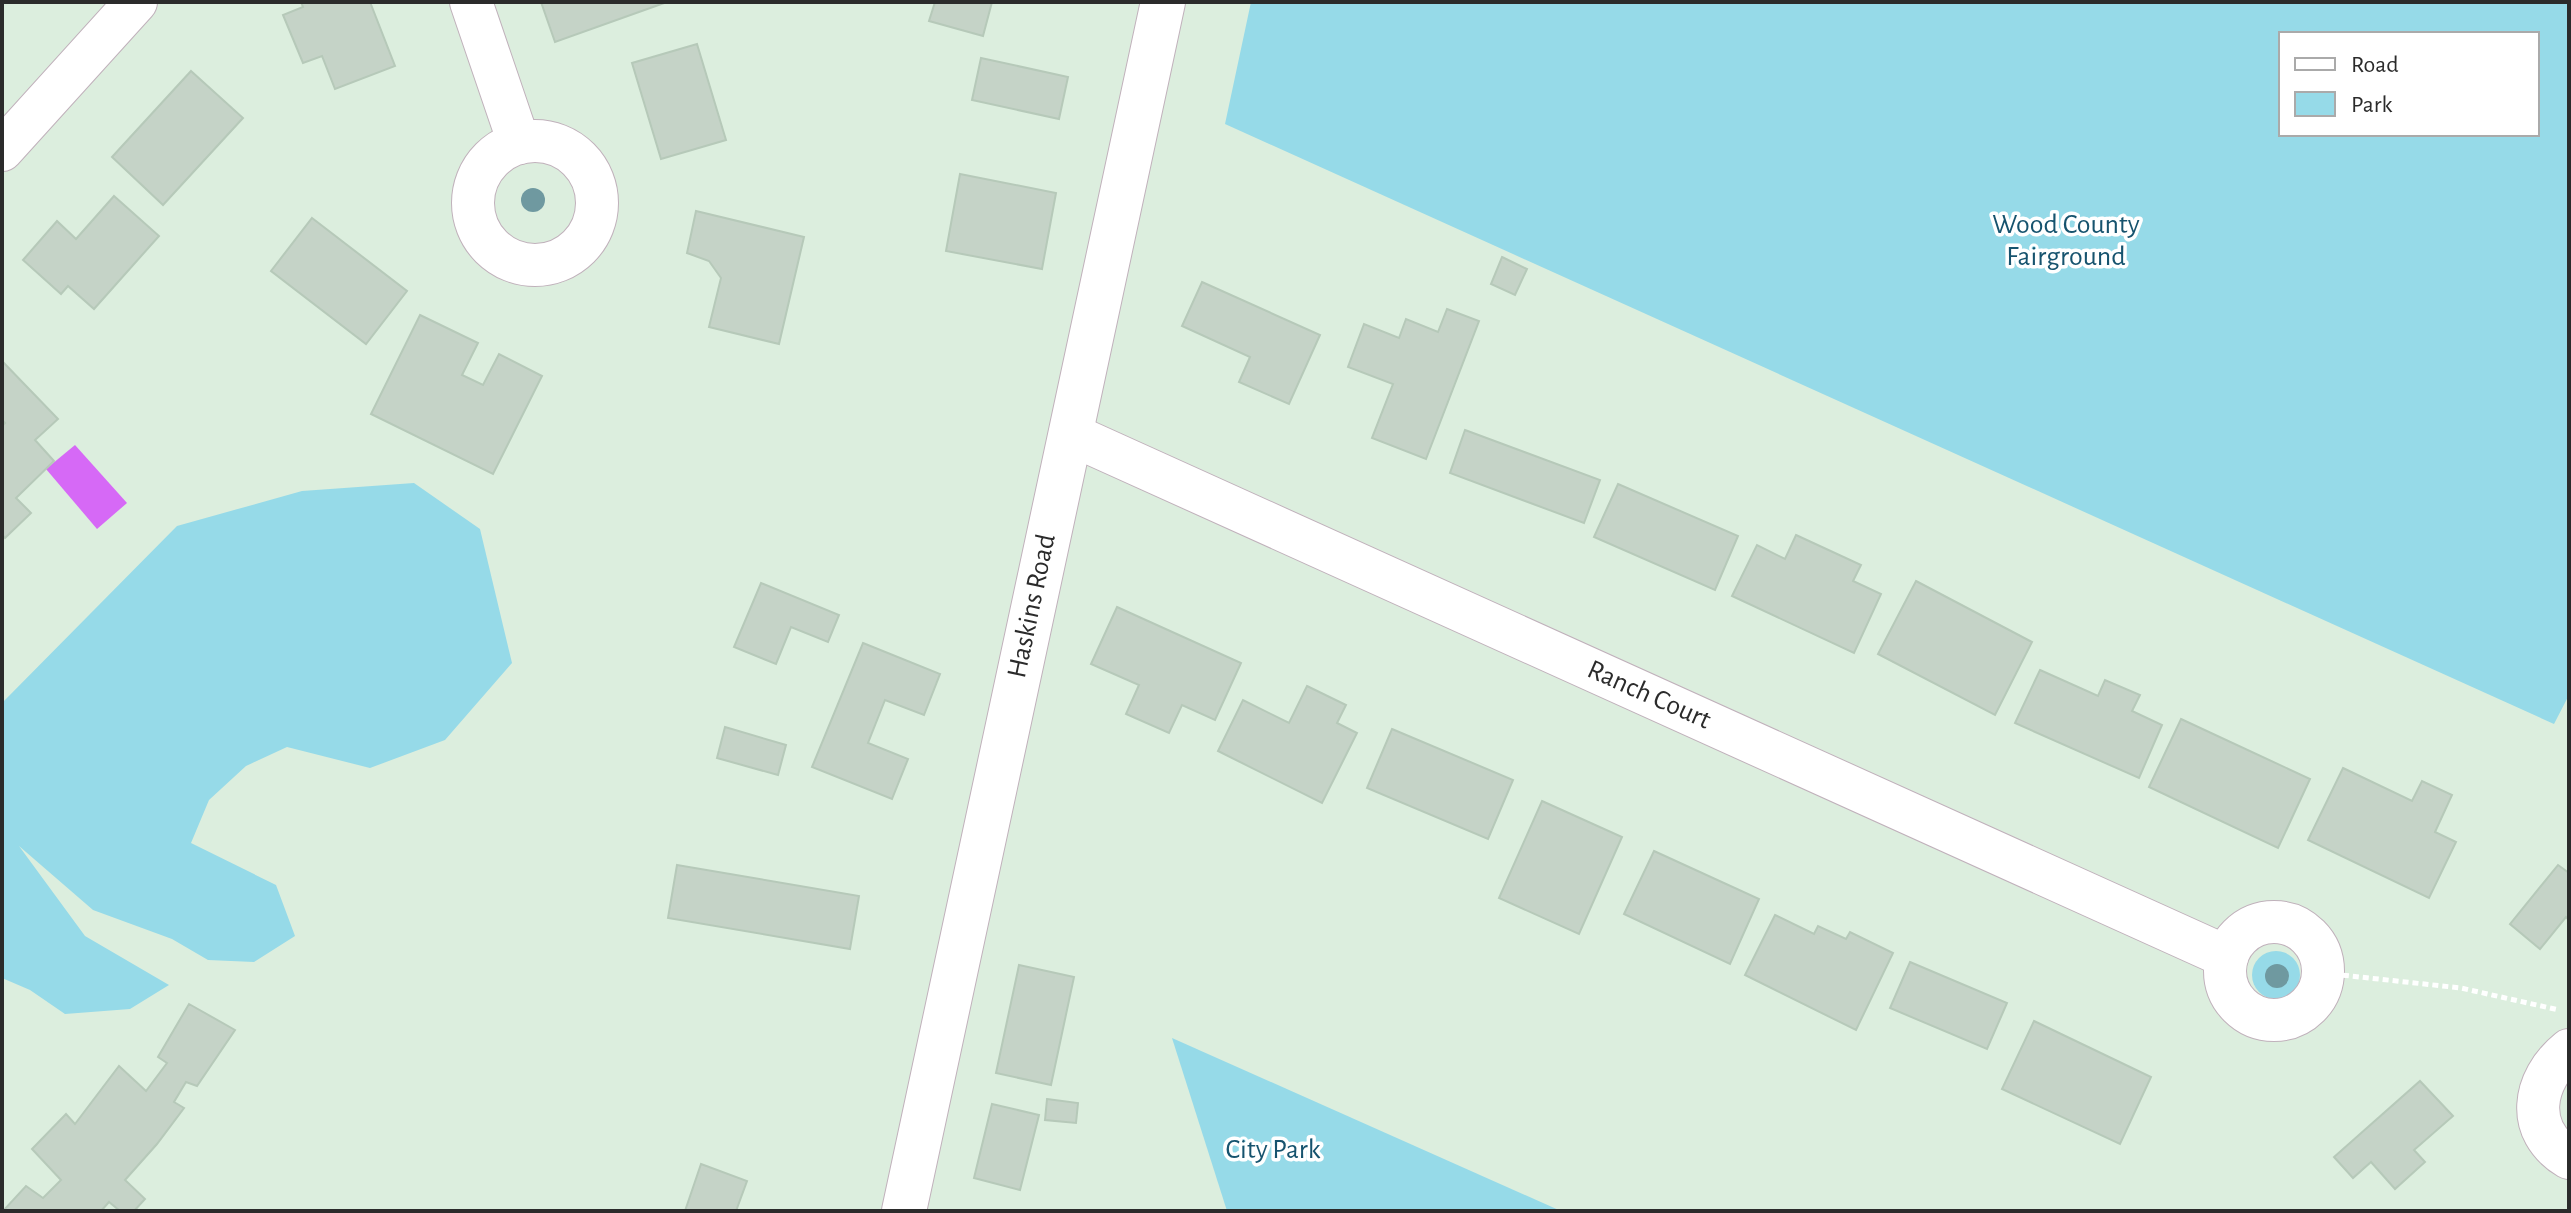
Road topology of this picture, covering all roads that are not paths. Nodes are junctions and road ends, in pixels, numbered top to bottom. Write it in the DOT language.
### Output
graph roads {
  1 [pos="136,2"];
  2 [pos="471,2"];
  3 [pos="1163,2"];
  4 [pos="519,143"];
  5 [pos="2,150"];
  6 [pos="1070,434"];
  7 [pos="2227,957"];
  8 [pos="2569,1050"];
  9 [pos="2569,1158"];
  10 [pos="904,1211"];
  1 -- 5 [label="street"];
  2 -- 4 [label="street"];
  3 -- 6 [label="main road, Haskins Road"];
  6 -- 7 [label="street, Ranch Court"];
  6 -- 10 [label="main road, Haskins Road"];
  7 -- 7 [label="street"];
  8 -- 9 [label="street"];
}
